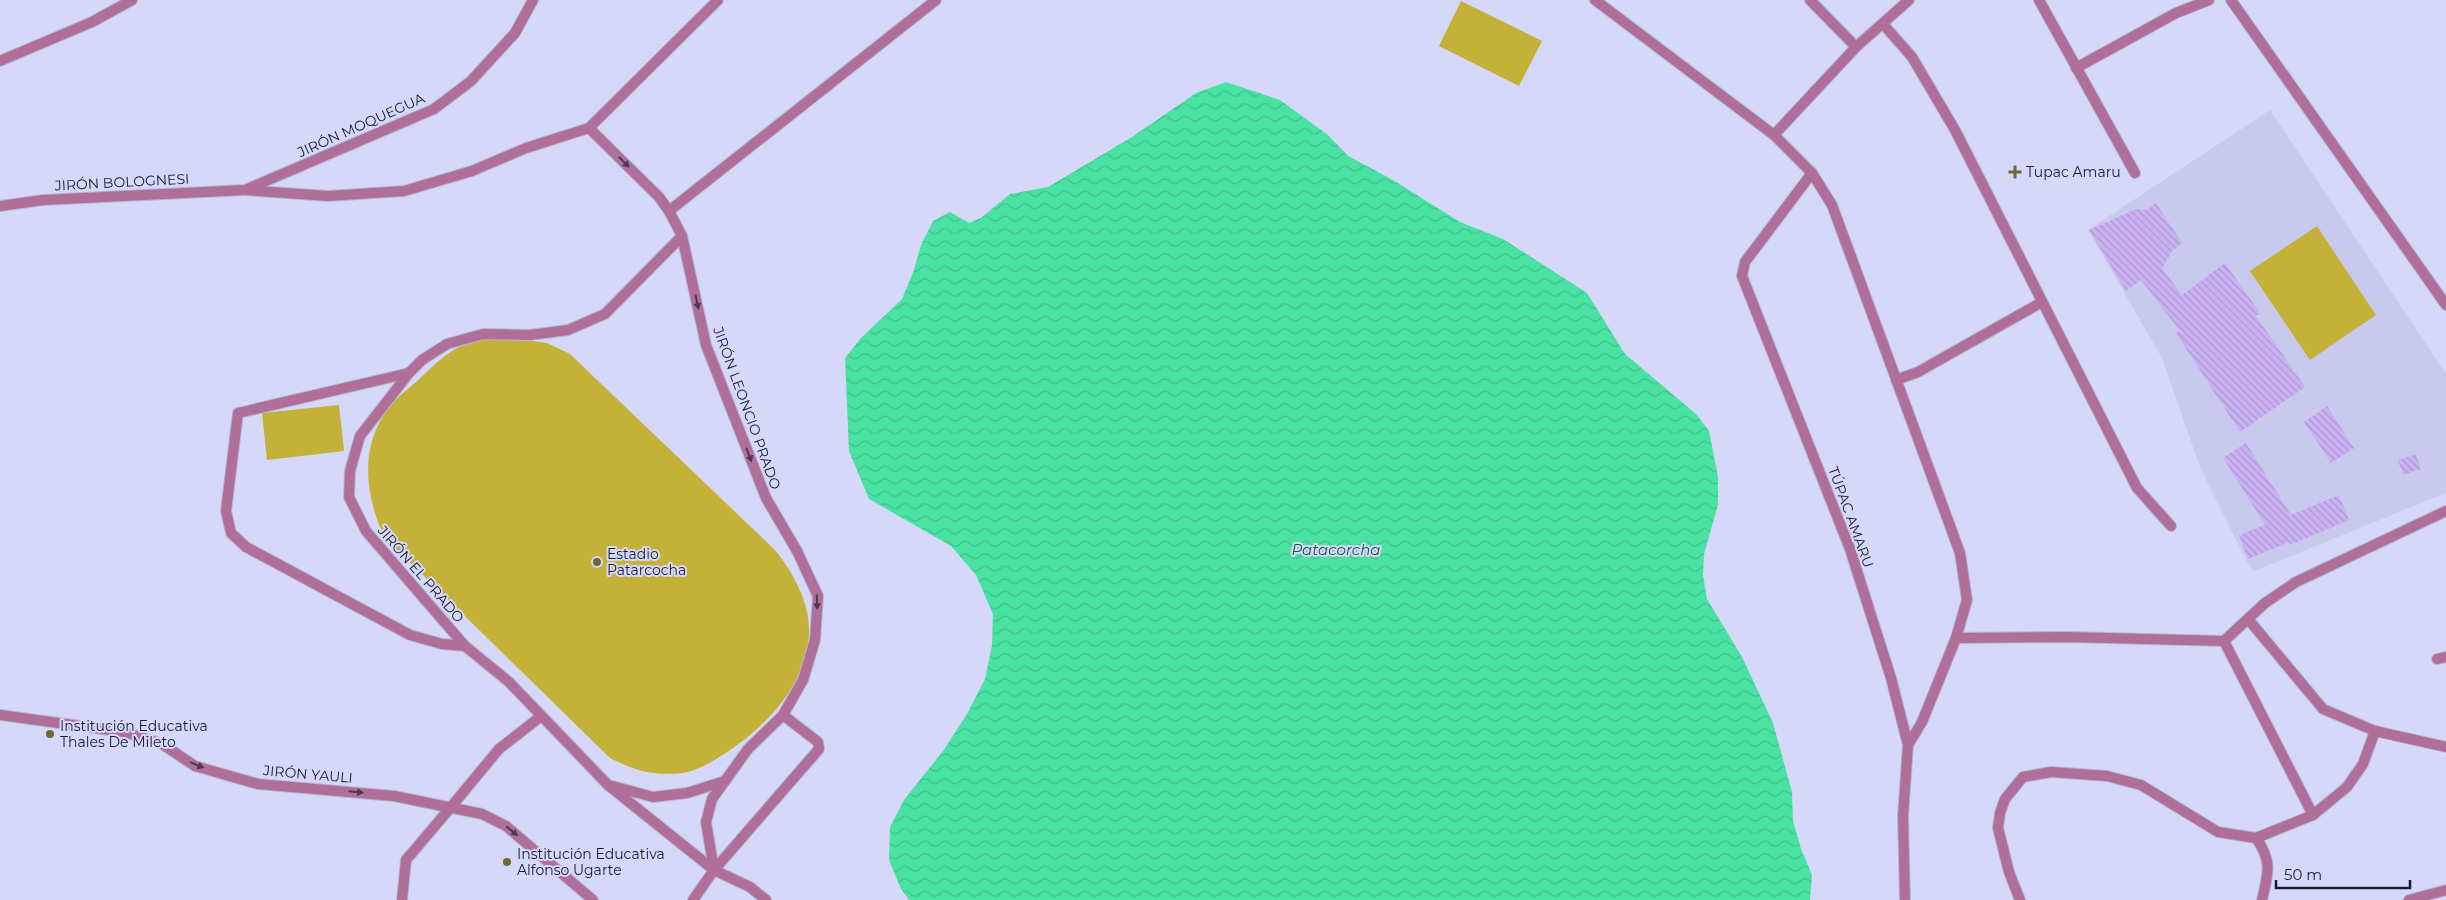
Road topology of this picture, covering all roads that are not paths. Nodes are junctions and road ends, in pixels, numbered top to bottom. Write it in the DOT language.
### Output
graph roads {
  1 [pos="132,0"];
  2 [pos="533,0"];
  3 [pos="718,0"];
  4 [pos="936,0"];
  5 [pos="1595,0"];
  6 [pos="1810,0"];
  7 [pos="1909,0"];
  8 [pos="2039,0"];
  9 [pos="2209,0"];
  10 [pos="2231,0"];
  11 [pos="1883,24"];
  12 [pos="1856,47"];
  13 [pos="0,61"];
  14 [pos="2076,68"];
  15 [pos="589,128"];
  16 [pos="1774,135"];
  17 [pos="1812,172"];
  18 [pos="2135,173"];
  19 [pos="246,190"];
  20 [pos="0,206"];
  21 [pos="670,212"];
  22 [pos="682,236"];
  23 [pos="2042,302"];
  24 [pos="2446,305"];
  25 [pos="409,373"];
  26 [pos="1896,380"];
  27 [pos="2446,510"];
  28 [pos="2171,526"];
  29 [pos="2248,619"];
  30 [pos="1956,638"];
  31 [pos="2224,641"];
  32 [pos="465,646"];
  33 [pos="0,715"];
  34 [pos="783,715"];
  35 [pos="540,717"];
  36 [pos="2375,731"];
  37 [pos="1908,745"];
  38 [pos="2446,747"];
  39 [pos="725,781"];
  40 [pos="608,785"];
  41 [pos="451,808"];
  42 [pos="2313,816"];
  43 [pos="2256,838"];
  44 [pos="714,870"];
  45 [pos="2446,890"];
  46 [pos="402,900"];
  47 [pos="593,900"];
  48 [pos="693,900"];
  49 [pos="766,900"];
  50 [pos="1905,900"];
  51 [pos="2020,900"];
  52 [pos="2262,900"];
  53 [pos="2409,900"];
  1 -- 13 [label="street"];
  2 -- 19 [label="street, JIRÓN MOQUEGUA"];
  3 -- 15 [label="street"];
  4 -- 21 [label="street"];
  5 -- 16 [label="street"];
  6 -- 12 [label="street"];
  7 -- 11 [label="street"];
  8 -- 14 [label="street"];
  9 -- 14 [label="street"];
  10 -- 24 [label="street"];
  11 -- 12 [label="street"];
  11 -- 23 [label="street"];
  12 -- 16 [label="street"];
  14 -- 18 [label="street"];
  15 -- 19 [label="street"];
  15 -- 21 [label="street, JIRÓN LEONCIO PRADO, one-way"];
  16 -- 17 [label="street"];
  17 -- 26 [label="street"];
  17 -- 37 [label="street, TÚPAC AMARU"];
  19 -- 20 [label="street, JIRÓN BOLOGNESI"];
  21 -- 22 [label="street, JIRÓN LEONCIO PRADO"];
  22 -- 25 [label="street, JIRÓN EL PRADO"];
  22 -- 34 [label="street, JIRÓN LEONCIO PRADO, one-way"];
  23 -- 26 [label="street"];
  23 -- 28 [label="street"];
  25 -- 32 [label="street, JIRÓN EL PRADO"];
  25 -- 32 [label="street"];
  26 -- 30 [label="street"];
  27 -- 29 [label="street"];
  29 -- 31 [label="street"];
  29 -- 36 [label="street"];
  30 -- 31 [label="street"];
  30 -- 37 [label="street"];
  31 -- 42 [label="street"];
  32 -- 35 [label="street, JIRÓN EL PRADO"];
  33 -- 41 [label="street, JIRÓN YAULI, one-way"];
  34 -- 39 [label="street, JIRÓN LEONCIO PRADO"];
  34 -- 44 [label="street"];
  35 -- 40 [label="street, JIRÓN EL PRADO"];
  35 -- 41 [label="street"];
  36 -- 38 [label="street"];
  36 -- 42 [label="street"];
  37 -- 50 [label="street, TÚPAC AMARU"];
  39 -- 40 [label="street"];
  39 -- 44 [label="street, JIRÓN LEONCIO PRADO"];
  40 -- 44 [label="street, JIRÓN EL PRADO"];
  41 -- 46 [label="street"];
  41 -- 47 [label="street, JIRÓN YAULI, one-way"];
  42 -- 43 [label="street"];
  43 -- 51 [label="street"];
  43 -- 52 [label="street"];
  44 -- 48 [label="street"];
  44 -- 49 [label="street, JIRÓN EL PRADO"];
  45 -- 53 [label="street"];
}
